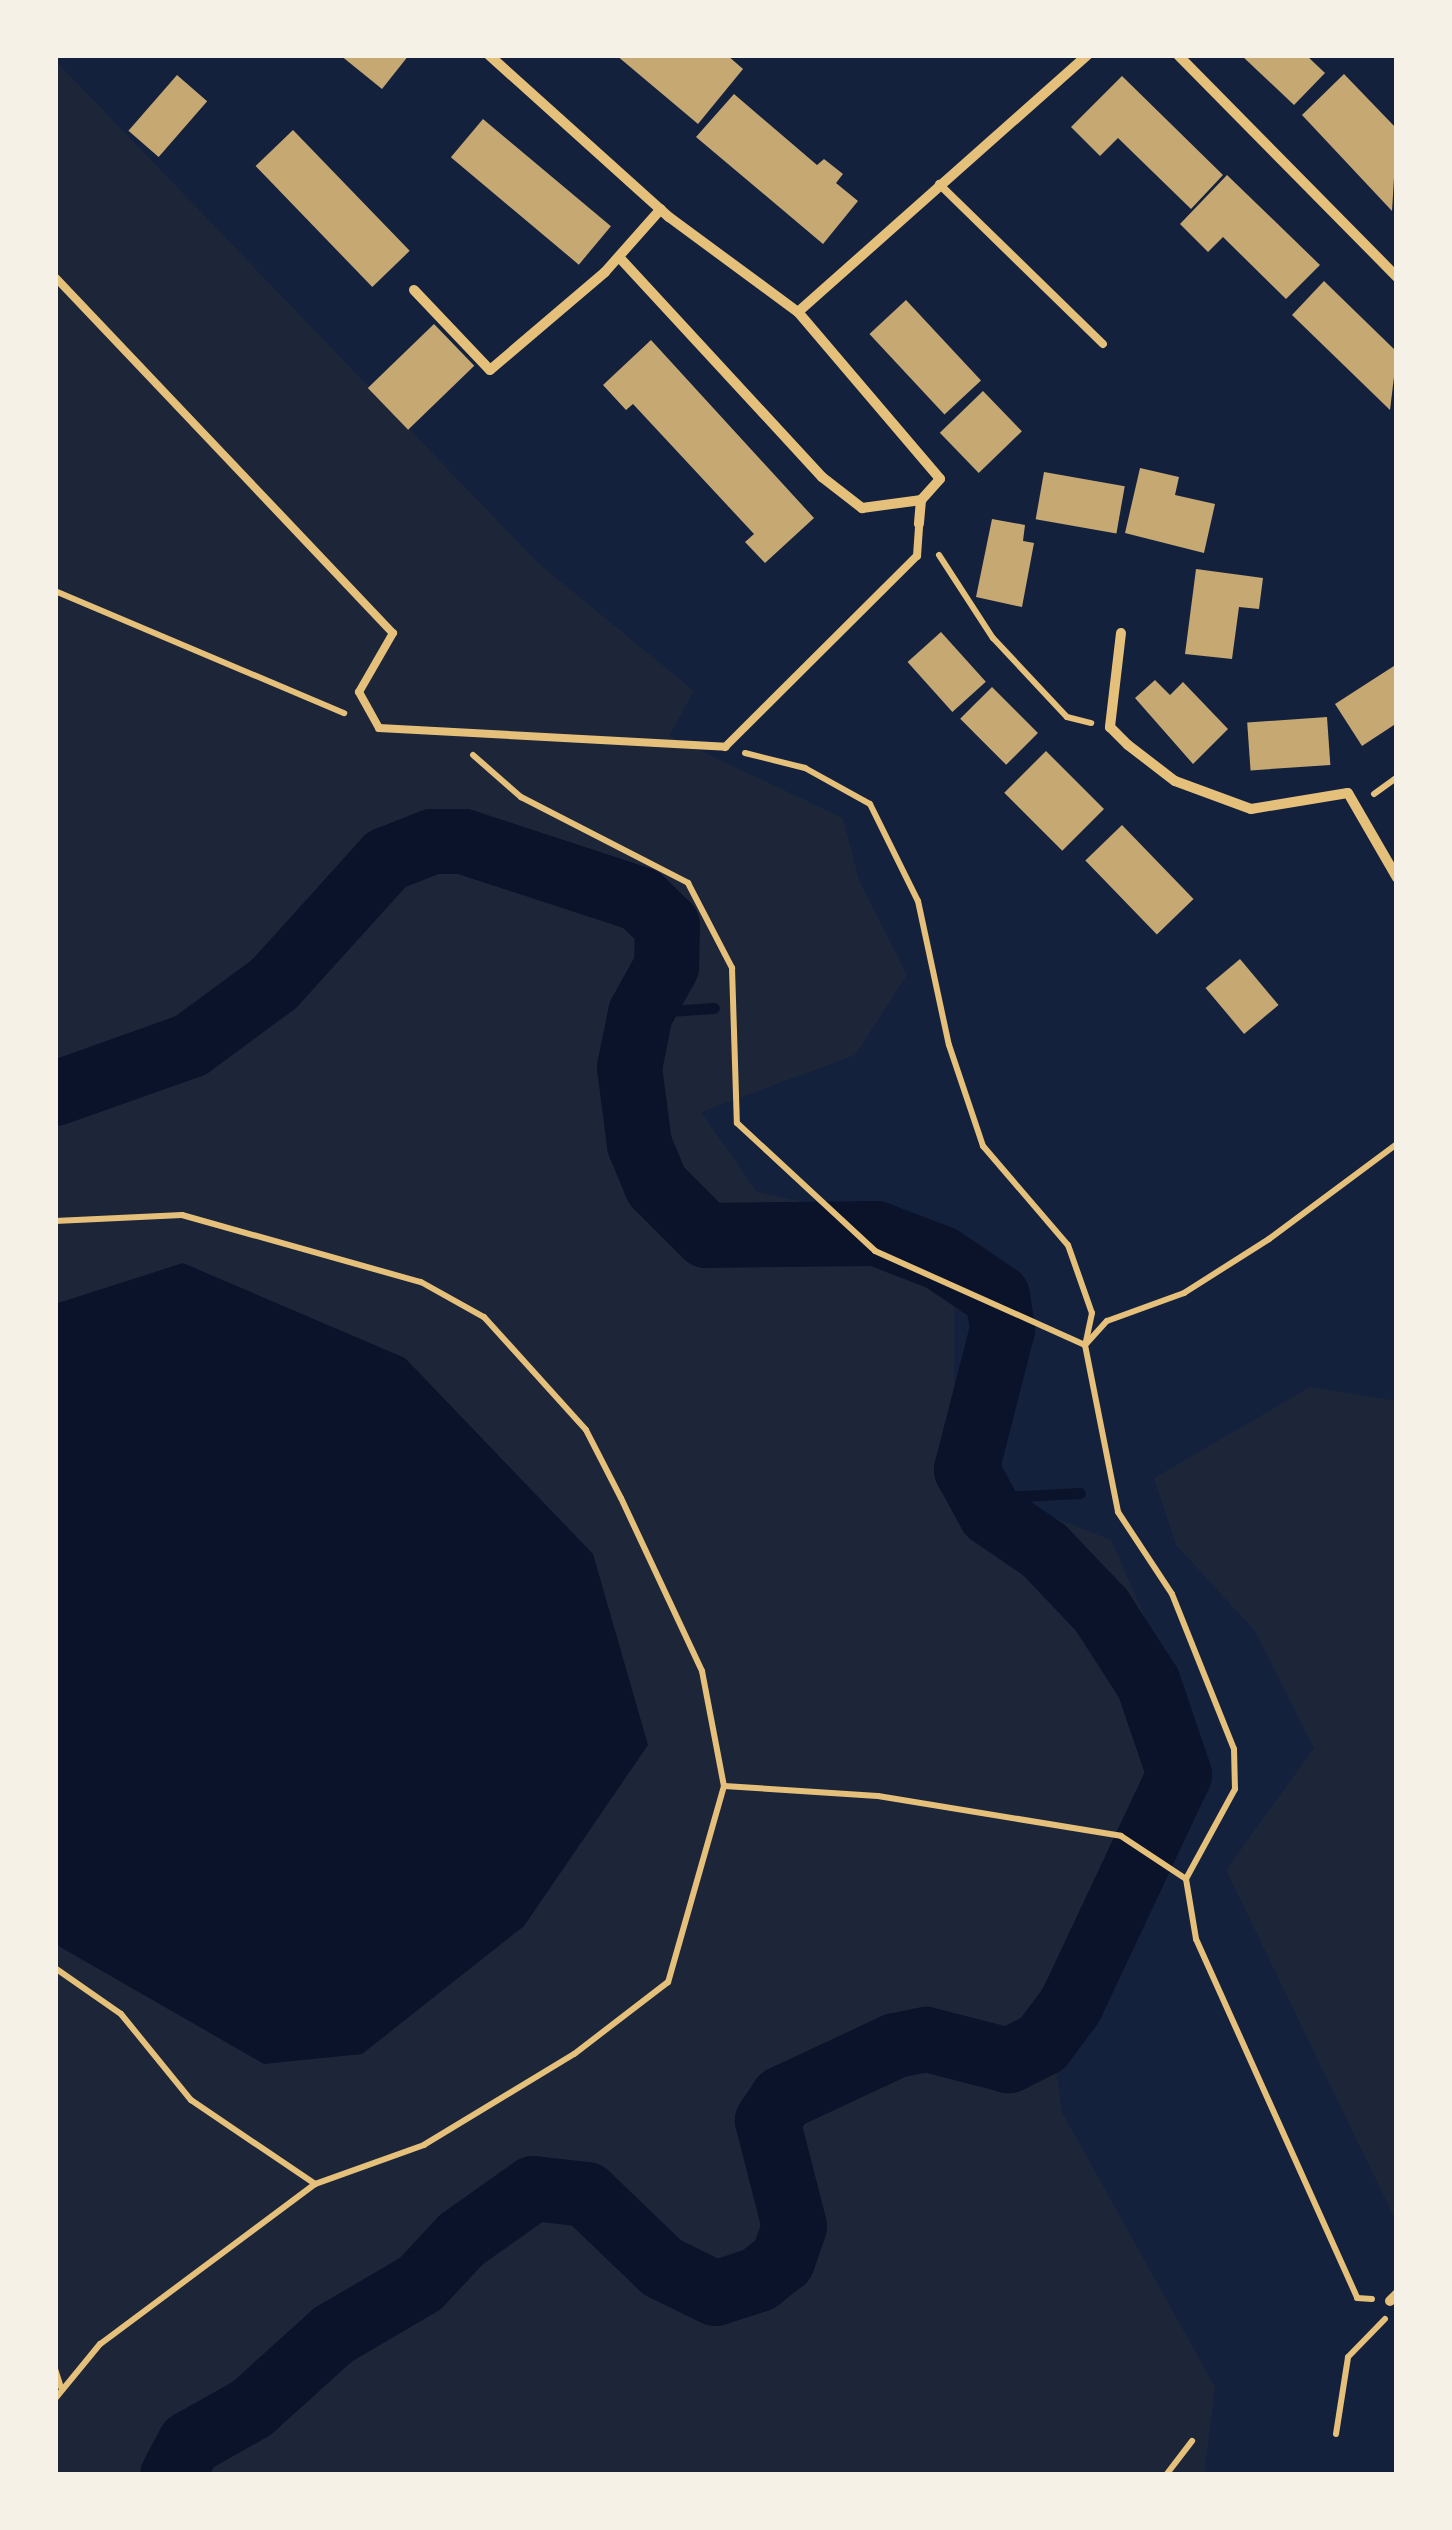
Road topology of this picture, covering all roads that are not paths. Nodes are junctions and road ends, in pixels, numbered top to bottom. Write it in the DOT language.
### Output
graph roads {
  1 [pos="490,55"];
  2 [pos="1087,55"];
  3 [pos="1178,55"];
  4 [pos="940,184"];
  5 [pos="660,209"];
  6 [pos="620,257"];
  7 [pos="1397,276"];
  8 [pos="55,277"];
  9 [pos="414,290"];
  10 [pos="798,312"];
  11 [pos="1103,344"];
  12 [pos="921,500"];
  13 [pos="919,524"];
  14 [pos="1121,634"];
  15 [pos="1397,878"];
  1 -- 5 [label="street"];
  2 -- 4 [label="street"];
  3 -- 7 [label="street"];
  4 -- 10 [label="street"];
  4 -- 11 [label="lane"];
  5 -- 6 [label="street"];
  5 -- 10 [label="street"];
  6 -- 9 [label="street"];
  6 -- 12 [label="street"];
  8 -- 13 [label="lane"];
  10 -- 12 [label="street"];
  12 -- 13 [label="street"];
  14 -- 15 [label="street"];
}
